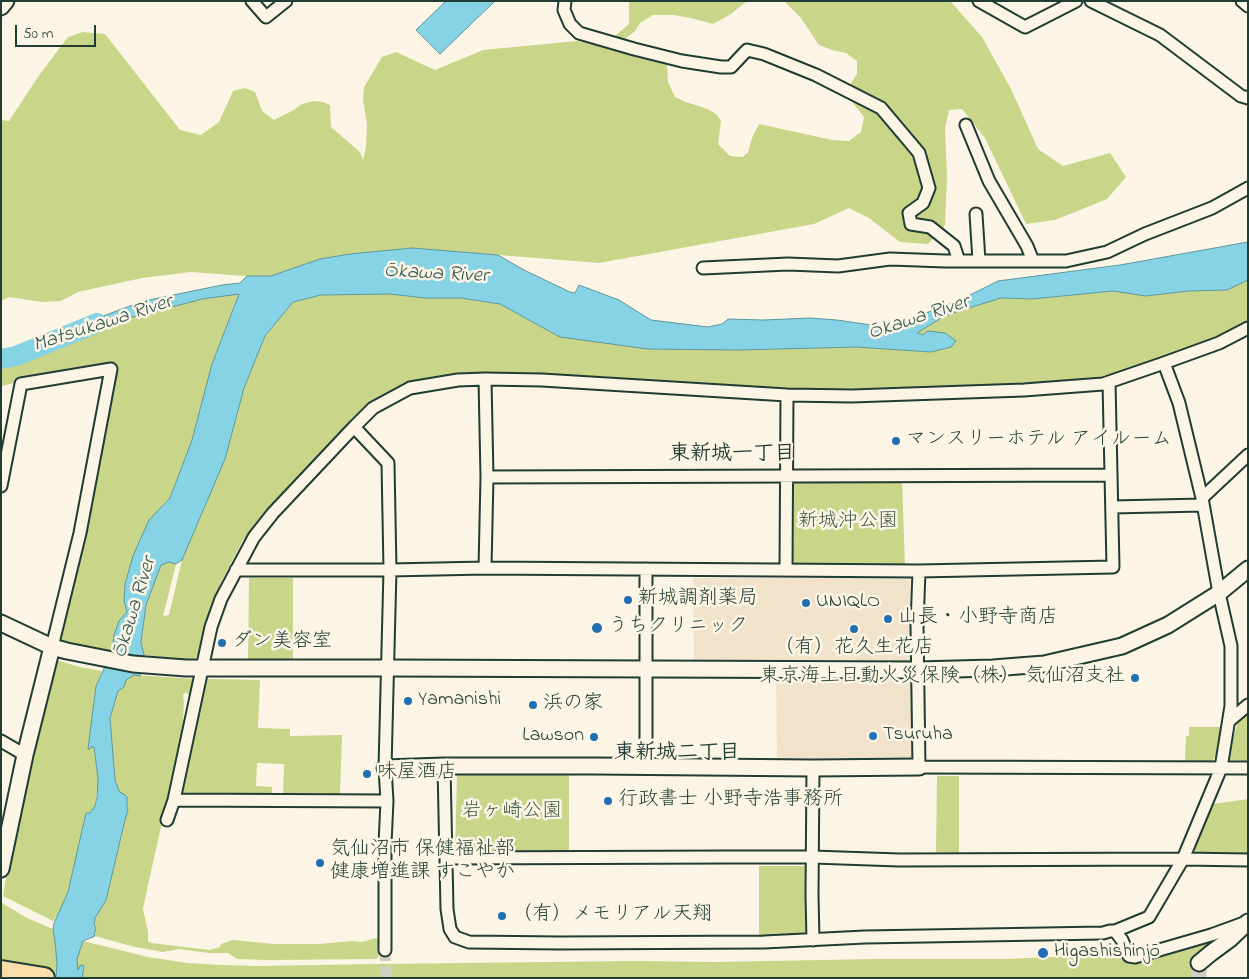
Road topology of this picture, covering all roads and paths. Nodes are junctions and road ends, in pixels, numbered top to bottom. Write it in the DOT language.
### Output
graph roads {
  1 [pos="6,1"];
  2 [pos="252,1"];
  3 [pos="286,1"];
  4 [pos="565,1"];
  5 [pos="979,1"];
  6 [pos="1076,1"];
  7 [pos="1090,1"];
  8 [pos="1242,1"];
  9 [pos="1248,6"];
  10 [pos="1,7"];
  11 [pos="1248,98"];
  12 [pos="966,125"];
  13 [pos="1248,188"];
  14 [pos="976,214"];
  15 [pos="959,261"];
  16 [pos="979,261"];
  17 [pos="1033,261"];
  18 [pos="703,268"];
  19 [pos="1248,328"];
  20 [pos="1164,363"];
  21 [pos="485,379"];
  22 [pos="1109,382"];
  23 [pos="787,395"];
  24 [pos="354,427"];
  25 [pos="1248,454"];
  26 [pos="1111,475"];
  27 [pos="787,476"];
  28 [pos="487,477"];
  29 [pos="1,486"];
  30 [pos="1202,502"];
  31 [pos="1112,507"];
  32 [pos="485,568"];
  33 [pos="646,569"];
  34 [pos="1248,569"];
  35 [pos="236,570"];
  36 [pos="390,570"];
  37 [pos="786,570"];
  38 [pos="919,571"];
  39 [pos="1219,593"];
  40 [pos="1,623"];
  41 [pos="52,647"];
  42 [pos="202,668"];
  43 [pos="388,668"];
  44 [pos="645,669"];
  45 [pos="918,670"];
  46 [pos="1248,705"];
  47 [pos="1229,721"];
  48 [pos="1,741"];
  49 [pos="25,754"];
  50 [pos="444,766"];
  51 [pos="646,766"];
  52 [pos="919,767"];
  53 [pos="385,768"];
  54 [pos="813,768"];
  55 [pos="1221,768"];
  56 [pos="1248,768"];
  57 [pos="174,800"];
  58 [pos="386,801"];
  59 [pos="168,820"];
  60 [pos="813,857"];
  61 [pos="447,858"];
  62 [pos="1183,859"];
  63 [pos="1248,860"];
  64 [pos="1,869"];
  65 [pos="1248,922"];
  66 [pos="1115,932"];
  67 [pos="813,940"];
  68 [pos="385,950"];
  69 [pos="1199,963"];
  70 [pos="1,971"];
  71 [pos="44,978"];
  1 -- 10 [label="street"];
  2 -- 3 [label="street"];
  4 -- 15 [label="street"];
  5 -- 6 [label="street"];
  7 -- 11 [label="street"];
  8 -- 9 [label="street"];
  12 -- 17 [label="street"];
  13 -- 17 [label="street"];
  14 -- 16 [label="street"];
  15 -- 16 [label="street"];
  15 -- 18 [label="street"];
  16 -- 17 [label="street"];
  19 -- 20 [label="street"];
  20 -- 22 [label="street"];
  20 -- 30 [label="street"];
  21 -- 23 [label="street"];
  21 -- 24 [label="street"];
  21 -- 28 [label="street"];
  22 -- 23 [label="street"];
  22 -- 26 [label="street"];
  23 -- 27 [label="street"];
  24 -- 35 [label="street"];
  24 -- 36 [label="street"];
  25 -- 30 [label="street"];
  26 -- 27 [label="street"];
  26 -- 31 [label="street"];
  27 -- 28 [label="street"];
  27 -- 37 [label="street"];
  28 -- 32 [label="street"];
  29 -- 41 [label="street"];
  30 -- 31 [label="street"];
  30 -- 39 [label="street"];
  31 -- 38 [label="street"];
  32 -- 33 [label="street"];
  32 -- 36 [label="street"];
  33 -- 37 [label="street"];
  33 -- 44 [label="street"];
  34 -- 39 [label="street"];
  35 -- 36 [label="street"];
  35 -- 42 [label="street"];
  36 -- 43 [label="street"];
  37 -- 38 [label="street"];
  38 -- 45 [label="street"];
  39 -- 45 [label="street"];
  39 -- 47 [label="street"];
  40 -- 41 [label="street"];
  41 -- 42 [label="street"];
  41 -- 49 [label="street"];
  42 -- 43 [label="street"];
  42 -- 57 [label="street"];
  43 -- 44 [label="street"];
  43 -- 53 [label="street"];
  44 -- 45 [label="street"];
  44 -- 51 [label="street"];
  45 -- 52 [label="street"];
  46 -- 47 [label="street"];
  47 -- 55 [label="street"];
  48 -- 49 [label="street"];
  49 -- 64 [label="street"];
  50 -- 51 [label="street"];
  50 -- 53 [label="street"];
  50 -- 61 [label="street"];
  51 -- 54 [label="street"];
  52 -- 54 [label="street"];
  52 -- 55 [label="street"];
  53 -- 58 [label="street"];
  54 -- 60 [label="street"];
  55 -- 56 [label="street"];
  55 -- 62 [label="street"];
  57 -- 58 [label="street"];
  57 -- 59 [label="street"];
  58 -- 68 [label="street"];
  60 -- 61 [label="street"];
  60 -- 62 [label="street"];
  60 -- 67 [label="street"];
  61 -- 67 [label="street"];
  62 -- 63 [label="street"];
  62 -- 66 [label="street"];
  65 -- 66 [label="street"];
  65 -- 69 [label="street"];
  66 -- 67 [label="street"];
  70 -- 71 [label="highway"];
}
